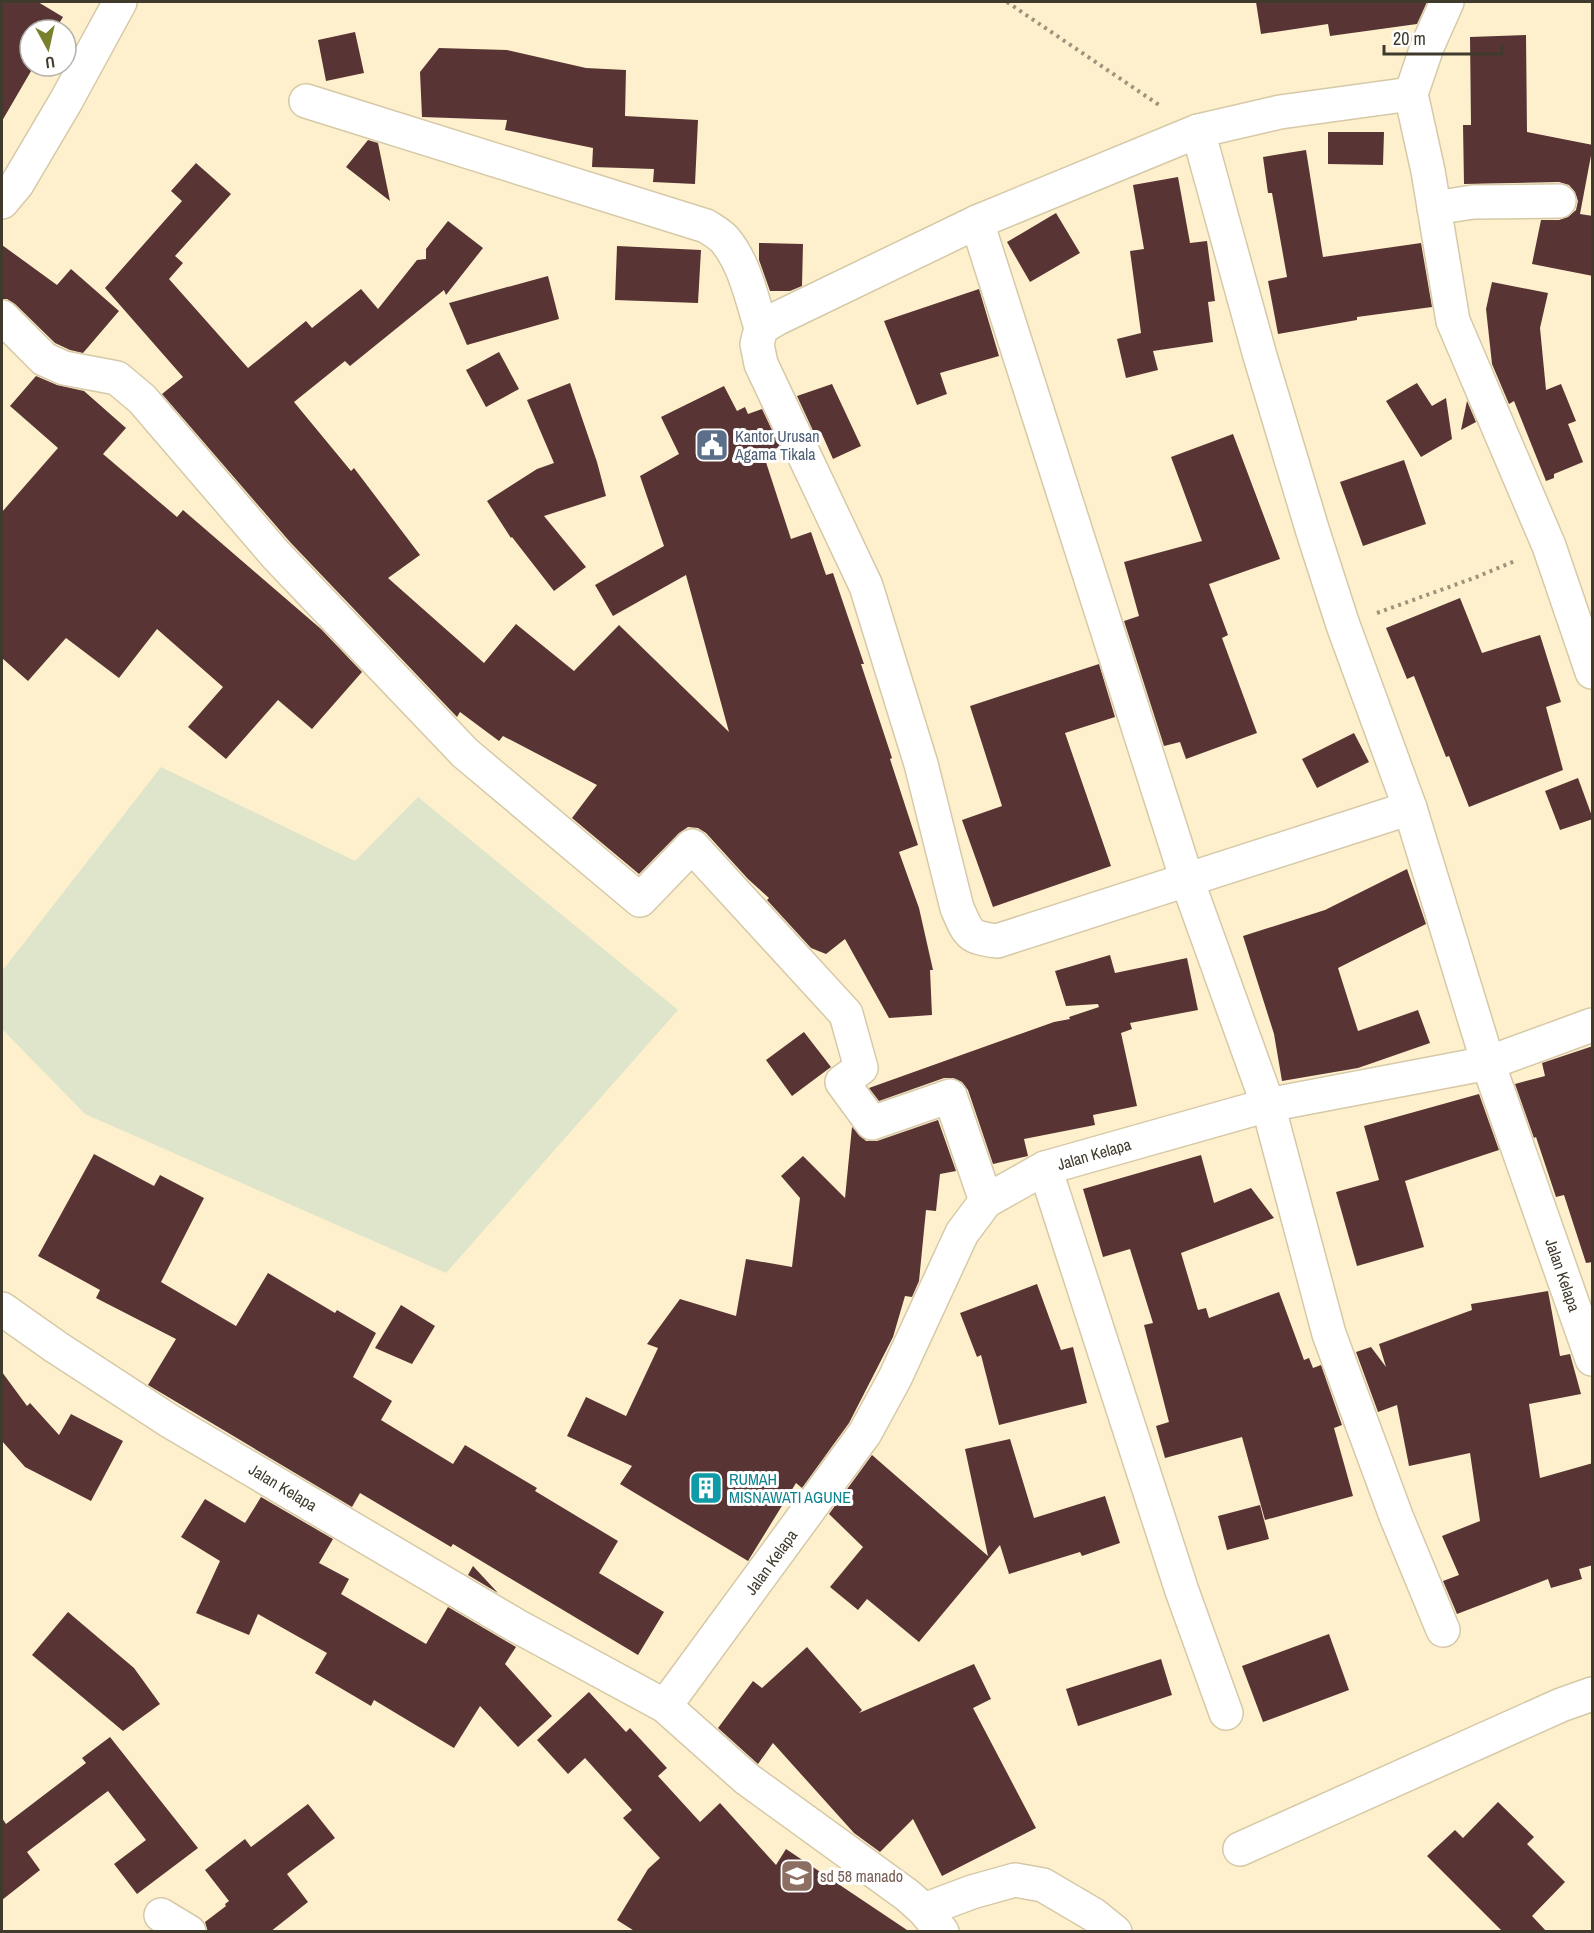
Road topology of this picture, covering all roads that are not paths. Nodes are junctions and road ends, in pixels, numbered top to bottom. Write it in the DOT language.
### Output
graph roads {
  1 [pos="120,2"];
  2 [pos="1447,2"];
  3 [pos="1411,94"];
  4 [pos="306,101"];
  5 [pos="1198,131"];
  6 [pos="1559,201"];
  7 [pos="2,202"];
  8 [pos="1434,208"];
  9 [pos="977,222"];
  10 [pos="2,317"];
  11 [pos="761,328"];
  12 [pos="1593,672"];
  13 [pos="1410,808"];
  14 [pos="1187,880"];
  15 [pos="1593,1025"];
  16 [pos="1488,1063"];
  17 [pos="1268,1105"];
  18 [pos="1045,1168"];
  19 [pos="986,1201"];
  20 [pos="2,1309"];
  21 [pos="1593,1359"];
  22 [pos="1443,1630"];
  23 [pos="1593,1694"];
  24 [pos="665,1706"];
  25 [pos="1226,1713"];
  26 [pos="1240,1849"];
  27 [pos="161,1915"];
  28 [pos="933,1921"];
  29 [pos="189,1932"];
  30 [pos="1115,1932"];
  1 -- 7 [label="street"];
  2 -- 3 [label="street"];
  3 -- 5 [label="street"];
  3 -- 8 [label="street"];
  4 -- 11 [label="street"];
  5 -- 9 [label="street"];
  5 -- 13 [label="street"];
  6 -- 8 [label="street"];
  8 -- 12 [label="street"];
  9 -- 11 [label="street"];
  9 -- 14 [label="street"];
  10 -- 19 [label="street"];
  11 -- 14 [label="street"];
  13 -- 14 [label="street"];
  13 -- 16 [label="street"];
  14 -- 17 [label="street"];
  15 -- 16 [label="street"];
  16 -- 17 [label="street, Jalan Kelapa"];
  16 -- 21 [label="street, Jalan Kelapa"];
  17 -- 18 [label="street, Jalan Kelapa"];
  17 -- 22 [label="street"];
  18 -- 19 [label="street, Jalan Kelapa"];
  18 -- 25 [label="street"];
  19 -- 24 [label="street, Jalan Kelapa"];
  20 -- 24 [label="street, Jalan Kelapa"];
  23 -- 26 [label="street"];
  24 -- 28 [label="street, Jalan Kelapa"];
  27 -- 29 [label="street"];
  28 -- 30 [label="street"];
}
